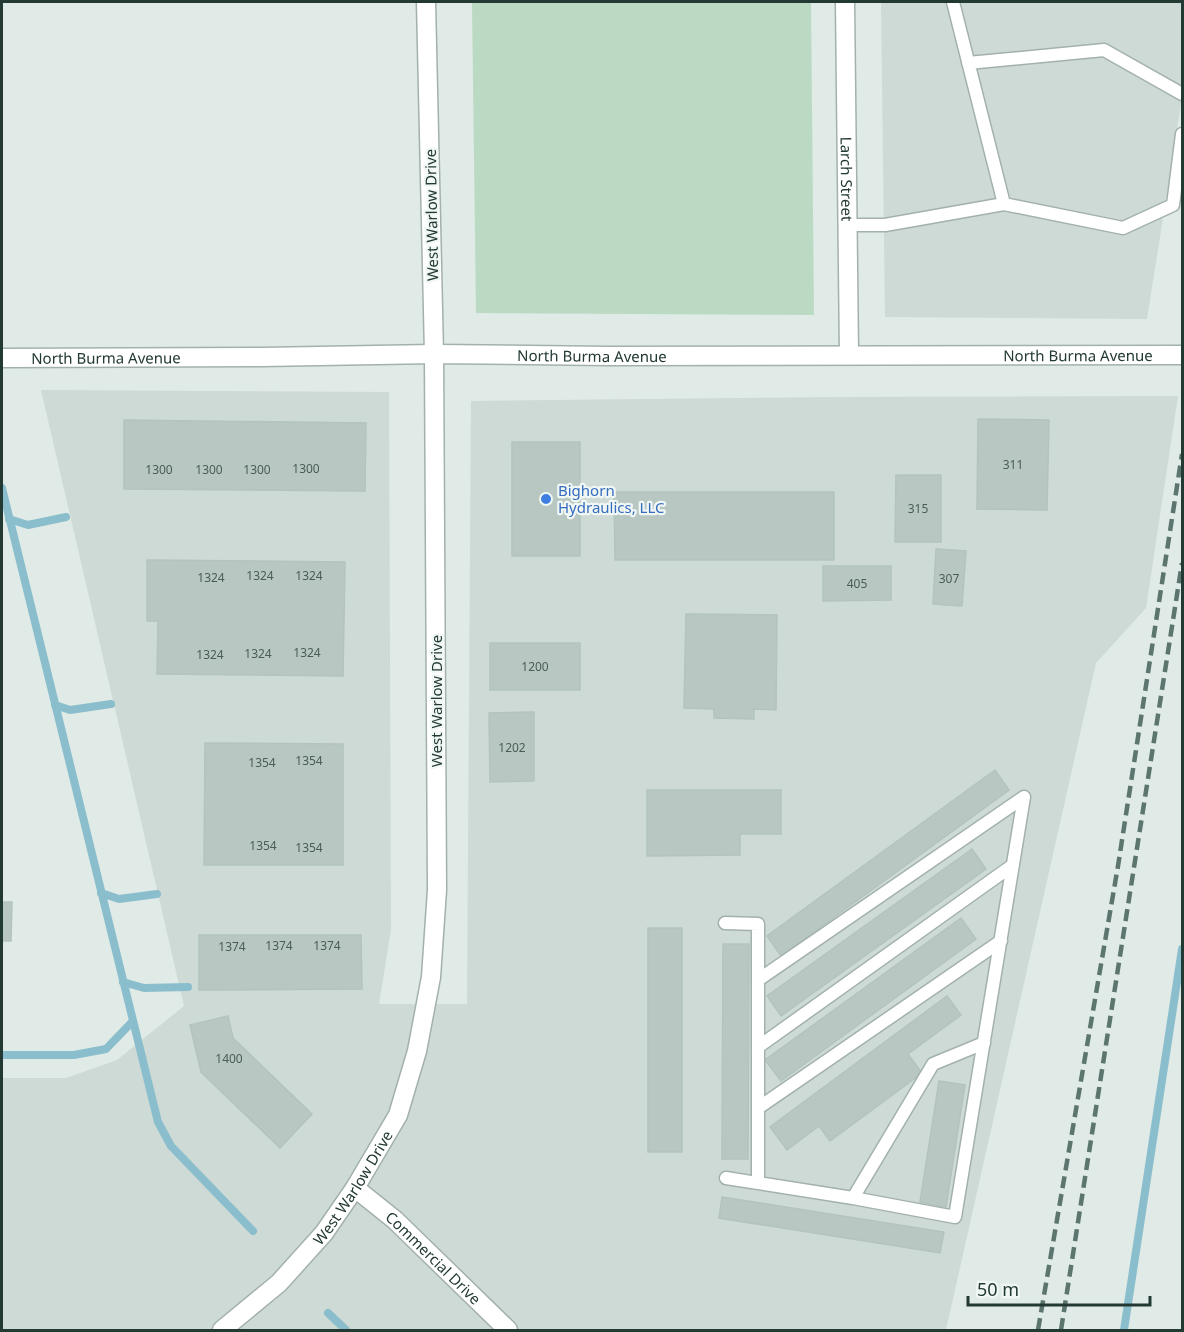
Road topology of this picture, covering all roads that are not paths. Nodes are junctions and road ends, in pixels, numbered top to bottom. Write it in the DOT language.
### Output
graph roads {
  1 [pos="426,2"];
  2 [pos="845,2"];
  3 [pos="953,2"];
  4 [pos="968,63"];
  5 [pos="1182,94"];
  6 [pos="1182,134"];
  7 [pos="1004,204"];
  8 [pos="847,225"];
  9 [pos="434,354"];
  10 [pos="849,355"];
  11 [pos="1182,355"];
  12 [pos="2,358"];
  13 [pos="1013,866"];
  14 [pos="725,924"];
  15 [pos="1000,941"];
  16 [pos="758,980"];
  17 [pos="984,1043"];
  18 [pos="758,1047"];
  19 [pos="758,1107"];
  20 [pos="726,1178"];
  21 [pos="758,1182"];
  22 [pos="355,1188"];
  23 [pos="853,1198"];
  24 [pos="222,1330"];
  25 [pos="508,1330"];
  1 -- 9 [label="street, West Warlow Drive"];
  2 -- 8 [label="street, Larch Street"];
  3 -- 4 [label="lane"];
  4 -- 5 [label="lane"];
  4 -- 7 [label="lane"];
  6 -- 7 [label="lane"];
  7 -- 8 [label="lane"];
  8 -- 10 [label="street, Larch Street"];
  9 -- 10 [label="street, North Burma Avenue"];
  9 -- 12 [label="street, North Burma Avenue"];
  9 -- 22 [label="street, West Warlow Drive"];
  10 -- 11 [label="street, North Burma Avenue"];
  13 -- 15 [label="lane"];
  13 -- 16 [label="lane"];
  13 -- 18 [label="lane"];
  14 -- 16 [label="lane"];
  15 -- 17 [label="lane"];
  15 -- 19 [label="lane"];
  16 -- 18 [label="lane"];
  17 -- 23 [label="lane"];
  17 -- 23 [label="lane"];
  18 -- 19 [label="lane"];
  19 -- 21 [label="lane"];
  20 -- 21 [label="lane"];
  21 -- 23 [label="lane"];
  22 -- 24 [label="street, West Warlow Drive"];
  22 -- 25 [label="street, Commercial Drive"];
}
